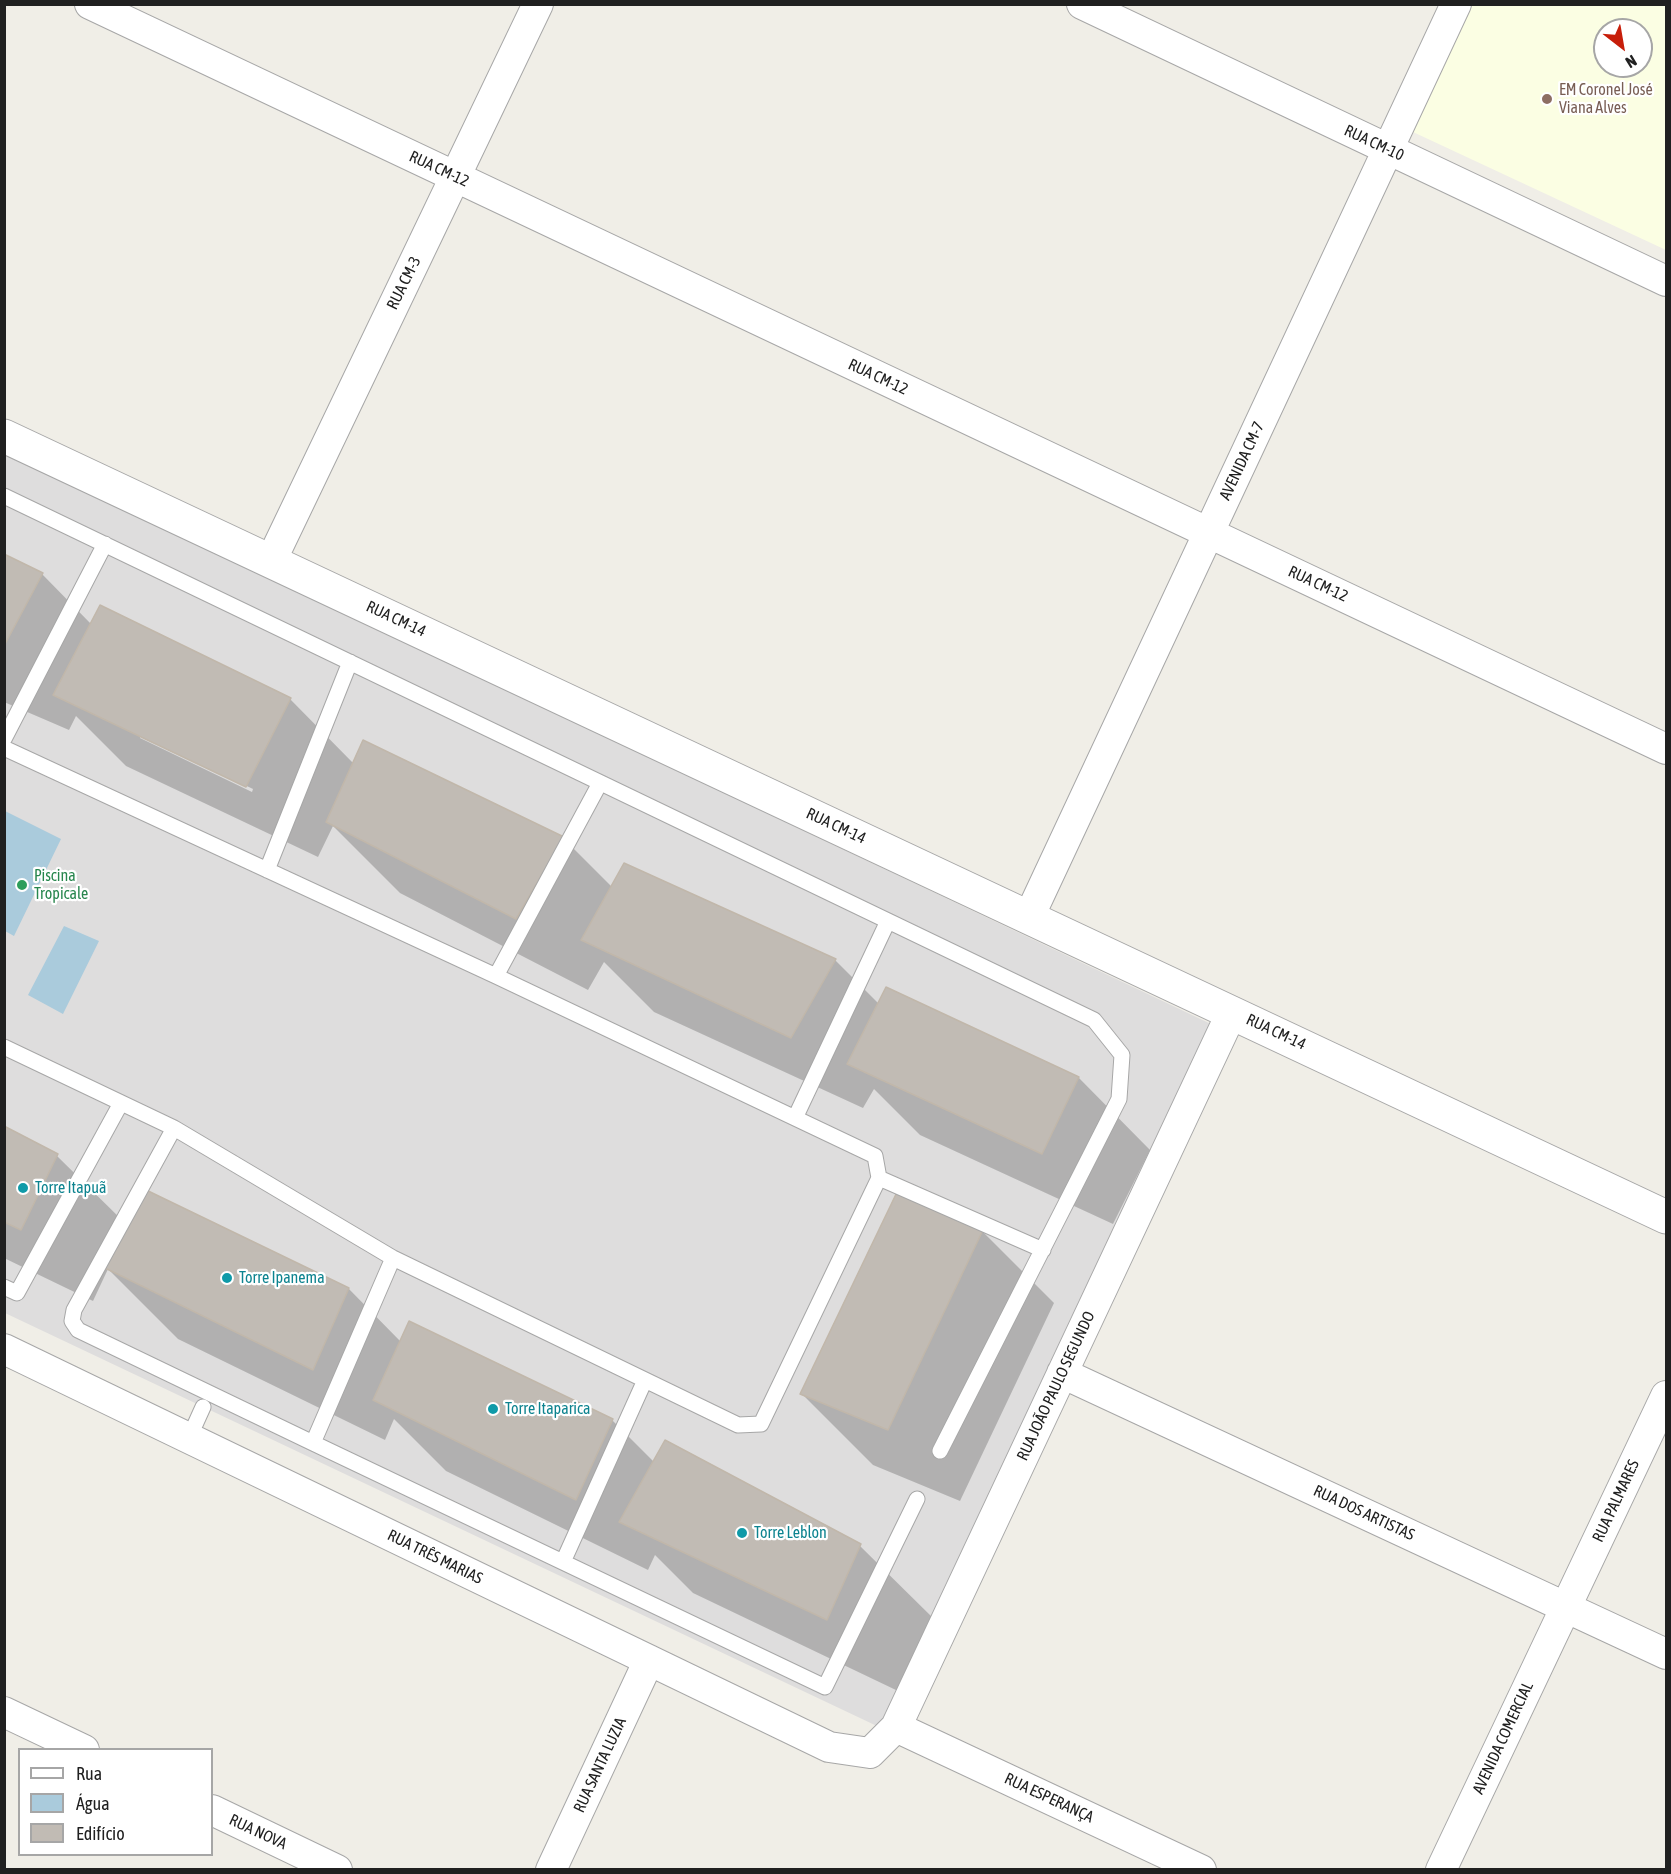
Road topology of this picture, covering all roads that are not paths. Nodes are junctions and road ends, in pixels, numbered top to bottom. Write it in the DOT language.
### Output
graph roads {
  1 [pos="90,4"];
  2 [pos="538,4"];
  3 [pos="1082,4"];
  4 [pos="1456,4"];
  5 [pos="1388,149"];
  6 [pos="455,177"];
  7 [pos="1666,281"];
  8 [pos="4,436"];
  9 [pos="4,496"];
  10 [pos="1209,533"];
  11 [pos="105,544"];
  12 [pos="271,561"];
  13 [pos="350,662"];
  14 [pos="4,739"];
  15 [pos="4,748"];
  16 [pos="1666,749"];
  17 [pos="600,783"];
  18 [pos="267,870"];
  19 [pos="1029,917"];
  20 [pos="888,921"];
  21 [pos="496,976"];
  22 [pos="1232,1012"];
  23 [pos="4,1047"];
  24 [pos="121,1103"];
  25 [pos="795,1118"];
  26 [pos="174,1128"];
  27 [pos="879,1178"];
  28 [pos="1666,1217"];
  29 [pos="1043,1250"];
  30 [pos="393,1258"];
  31 [pos="4,1287"];
  32 [pos="4,1349"];
  33 [pos="1062,1373"];
  34 [pos="645,1380"];
  35 [pos="1666,1396"];
  36 [pos="203,1407"];
  37 [pos="189,1438"];
  38 [pos="313,1443"];
  39 [pos="940,1451"];
  40 [pos="918,1499"];
  41 [pos="563,1562"];
  42 [pos="1566,1607"];
  43 [pos="1666,1654"];
  44 [pos="649,1660"];
  45 [pos="4,1712"];
  46 [pos="896,1727"];
  47 [pos="82,1748"];
  48 [pos="870,1753"];
  49 [pos="213,1810"];
  50 [pos="337,1869"];
  51 [pos="551,1869"];
  52 [pos="1201,1869"];
  53 [pos="1441,1869"];
  1 -- 6 [label="street, RUA CM-12"];
  2 -- 6 [label="street, RUA CM-3"];
  3 -- 5 [label="street, RUA CM-10"];
  4 -- 5 [label="street, AVENIDA CM-7"];
  5 -- 7 [label="street, RUA CM-10"];
  5 -- 10 [label="street, AVENIDA CM-7"];
  6 -- 10 [label="street, RUA CM-12"];
  6 -- 12 [label="street, RUA CM-3"];
  8 -- 12 [label="street, RUA CM-14"];
  9 -- 11 [label="lane"];
  10 -- 16 [label="street, RUA CM-12"];
  10 -- 19 [label="street, AVENIDA CM-7"];
  11 -- 13 [label="lane"];
  11 -- 14 [label="lane"];
  12 -- 19 [label="street, RUA CM-14"];
  13 -- 17 [label="lane"];
  13 -- 18 [label="lane"];
  15 -- 18 [label="lane"];
  17 -- 20 [label="lane"];
  17 -- 21 [label="lane"];
  18 -- 21 [label="lane"];
  19 -- 22 [label="street, RUA CM-14"];
  20 -- 25 [label="lane"];
  20 -- 29 [label="lane"];
  21 -- 25 [label="lane"];
  22 -- 28 [label="street, RUA CM-14"];
  22 -- 33 [label="street, RUA JOÃO PAULO SEGUNDO"];
  23 -- 24 [label="lane"];
  24 -- 26 [label="lane"];
  24 -- 31 [label="lane"];
  25 -- 27 [label="lane"];
  26 -- 30 [label="lane"];
  26 -- 38 [label="lane"];
  27 -- 29 [label="lane"];
  27 -- 34 [label="lane"];
  29 -- 39 [label="lane"];
  30 -- 34 [label="lane"];
  30 -- 38 [label="lane"];
  32 -- 37 [label="street, RUA TRÊS MARIAS"];
  33 -- 42 [label="street, RUA DOS ARTISTAS"];
  33 -- 46 [label="street, RUA JOÃO PAULO SEGUNDO"];
  34 -- 41 [label="lane"];
  35 -- 42 [label="street, RUA PALMARES"];
  36 -- 37 [label="lane"];
  37 -- 44 [label="street, RUA TRÊS MARIAS"];
  38 -- 41 [label="lane"];
  40 -- 41 [label="lane"];
  42 -- 43 [label="street, RUA DOS ARTISTAS"];
  42 -- 53 [label="street, AVENIDA COMERCIAL"];
  44 -- 48 [label="street, RUA TRÊS MARIAS"];
  44 -- 51 [label="street, RUA SANTA LUZIA"];
  45 -- 47 [label="street"];
  46 -- 48 [label="street, RUA JOÃO PAULO SEGUNDO"];
  46 -- 52 [label="street, RUA ESPERANÇA"];
  49 -- 50 [label="street, RUA NOVA"];
}
